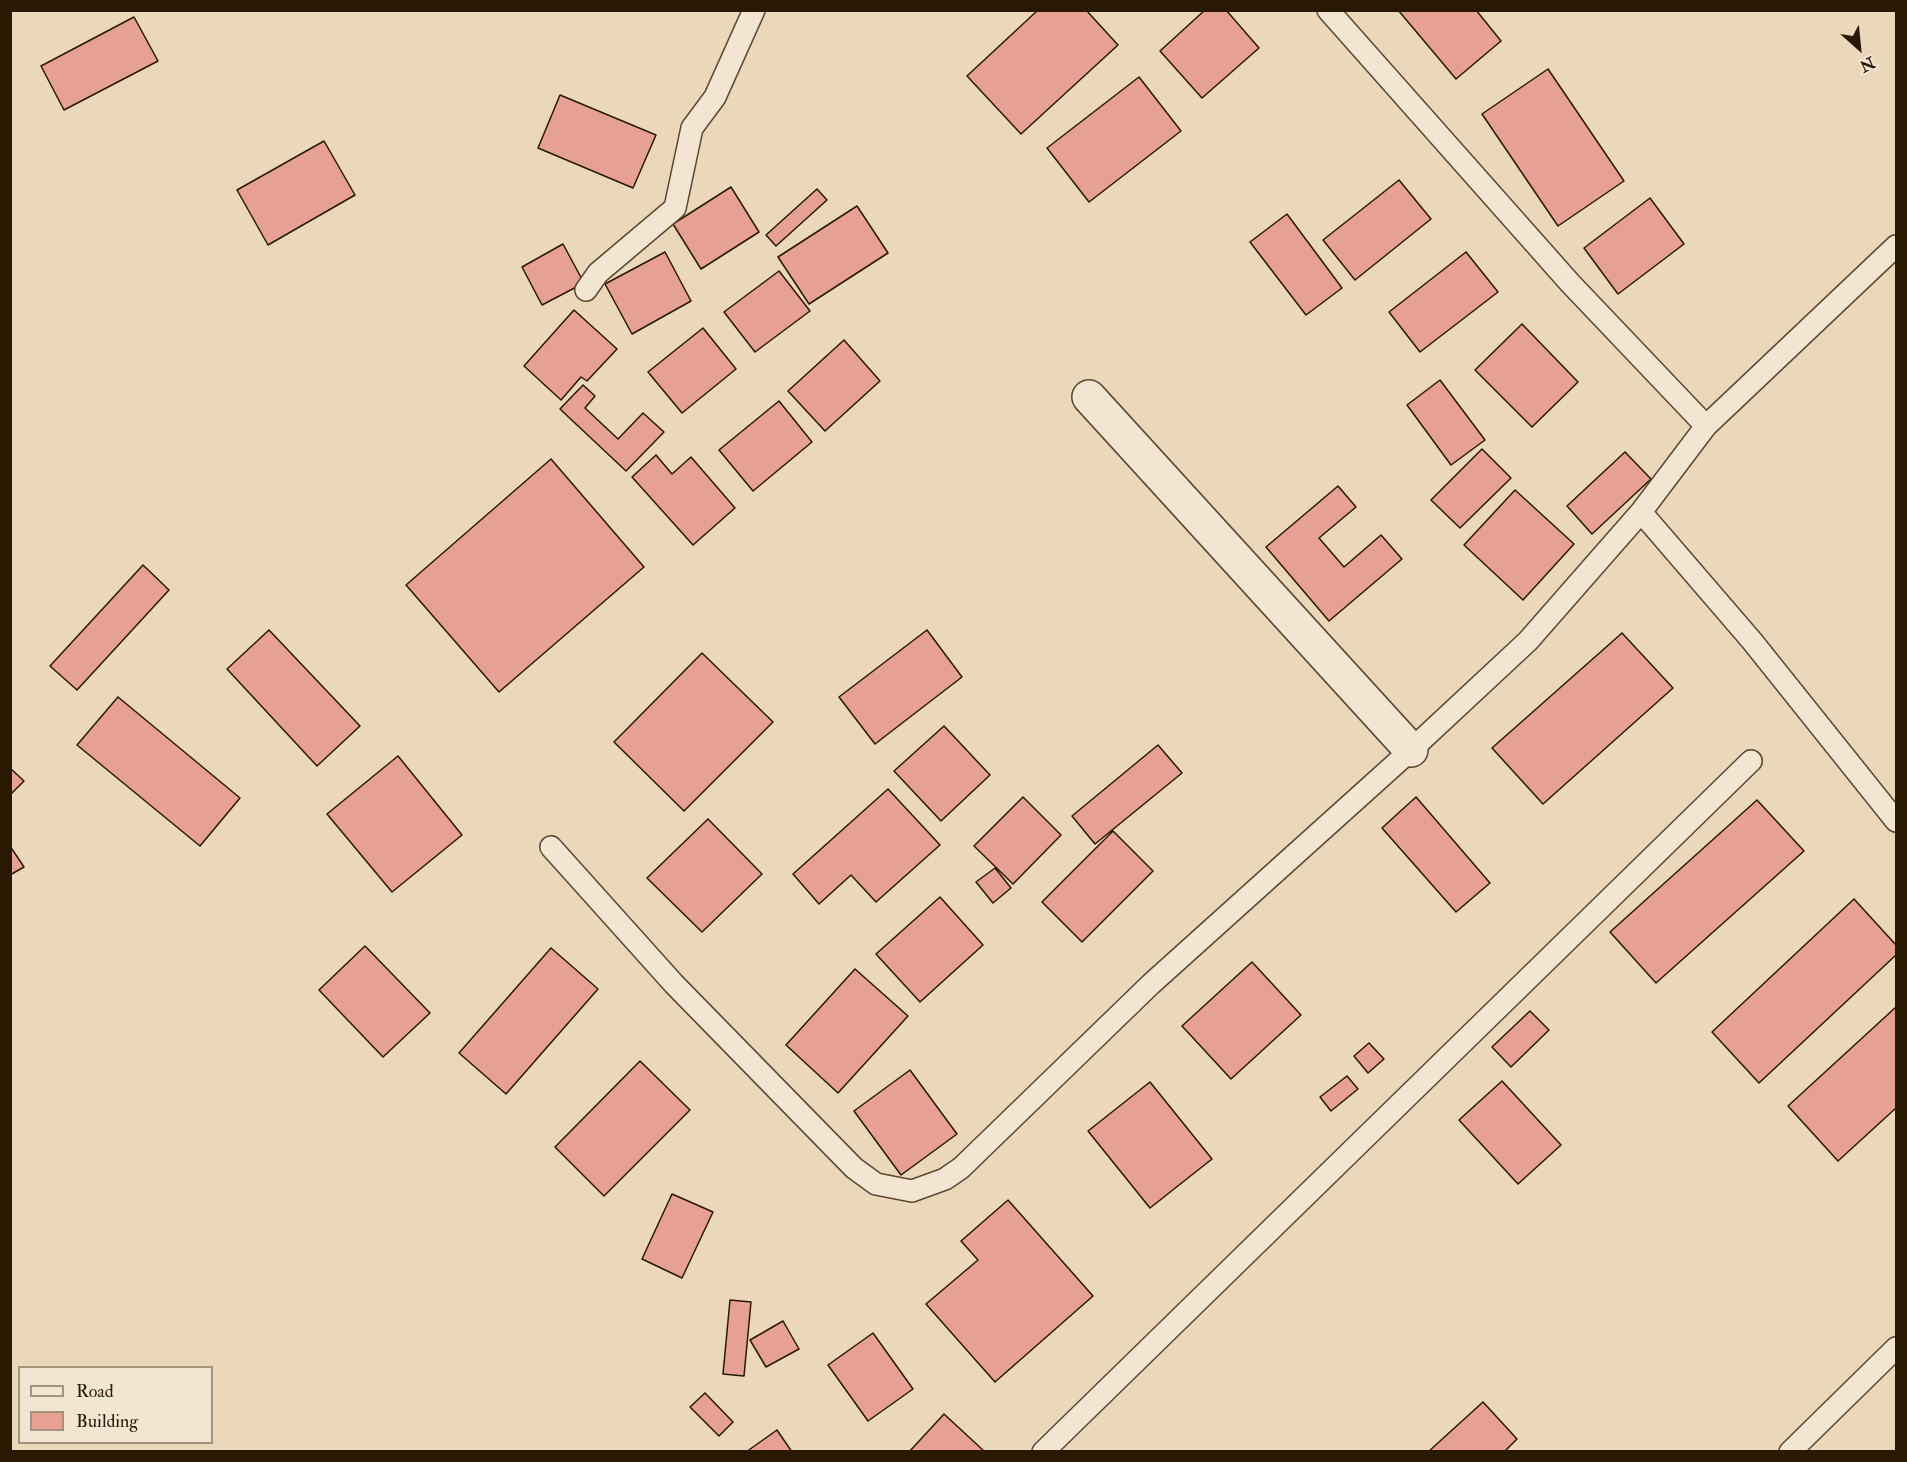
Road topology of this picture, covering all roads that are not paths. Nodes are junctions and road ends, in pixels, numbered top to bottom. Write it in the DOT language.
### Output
graph roads {
  1 [pos="754,10"];
  2 [pos="1328,10"];
  3 [pos="1896,246"];
  4 [pos="586,290"];
  5 [pos="1089,397"];
  6 [pos="1706,426"];
  7 [pos="1641,512"];
  8 [pos="1411,750"];
  9 [pos="1751,761"];
  10 [pos="1896,821"];
  11 [pos="551,847"];
  12 [pos="1896,1348"];
  13 [pos="1043,1452"];
  14 [pos="1790,1452"];
  1 -- 4 [label="lane"];
  2 -- 6 [label="lane"];
  3 -- 6 [label="lane"];
  5 -- 8 [label="street"];
  6 -- 7 [label="lane"];
  7 -- 8 [label="lane"];
  7 -- 10 [label="lane"];
  8 -- 11 [label="lane"];
  9 -- 13 [label="lane"];
  12 -- 14 [label="lane"];
}
